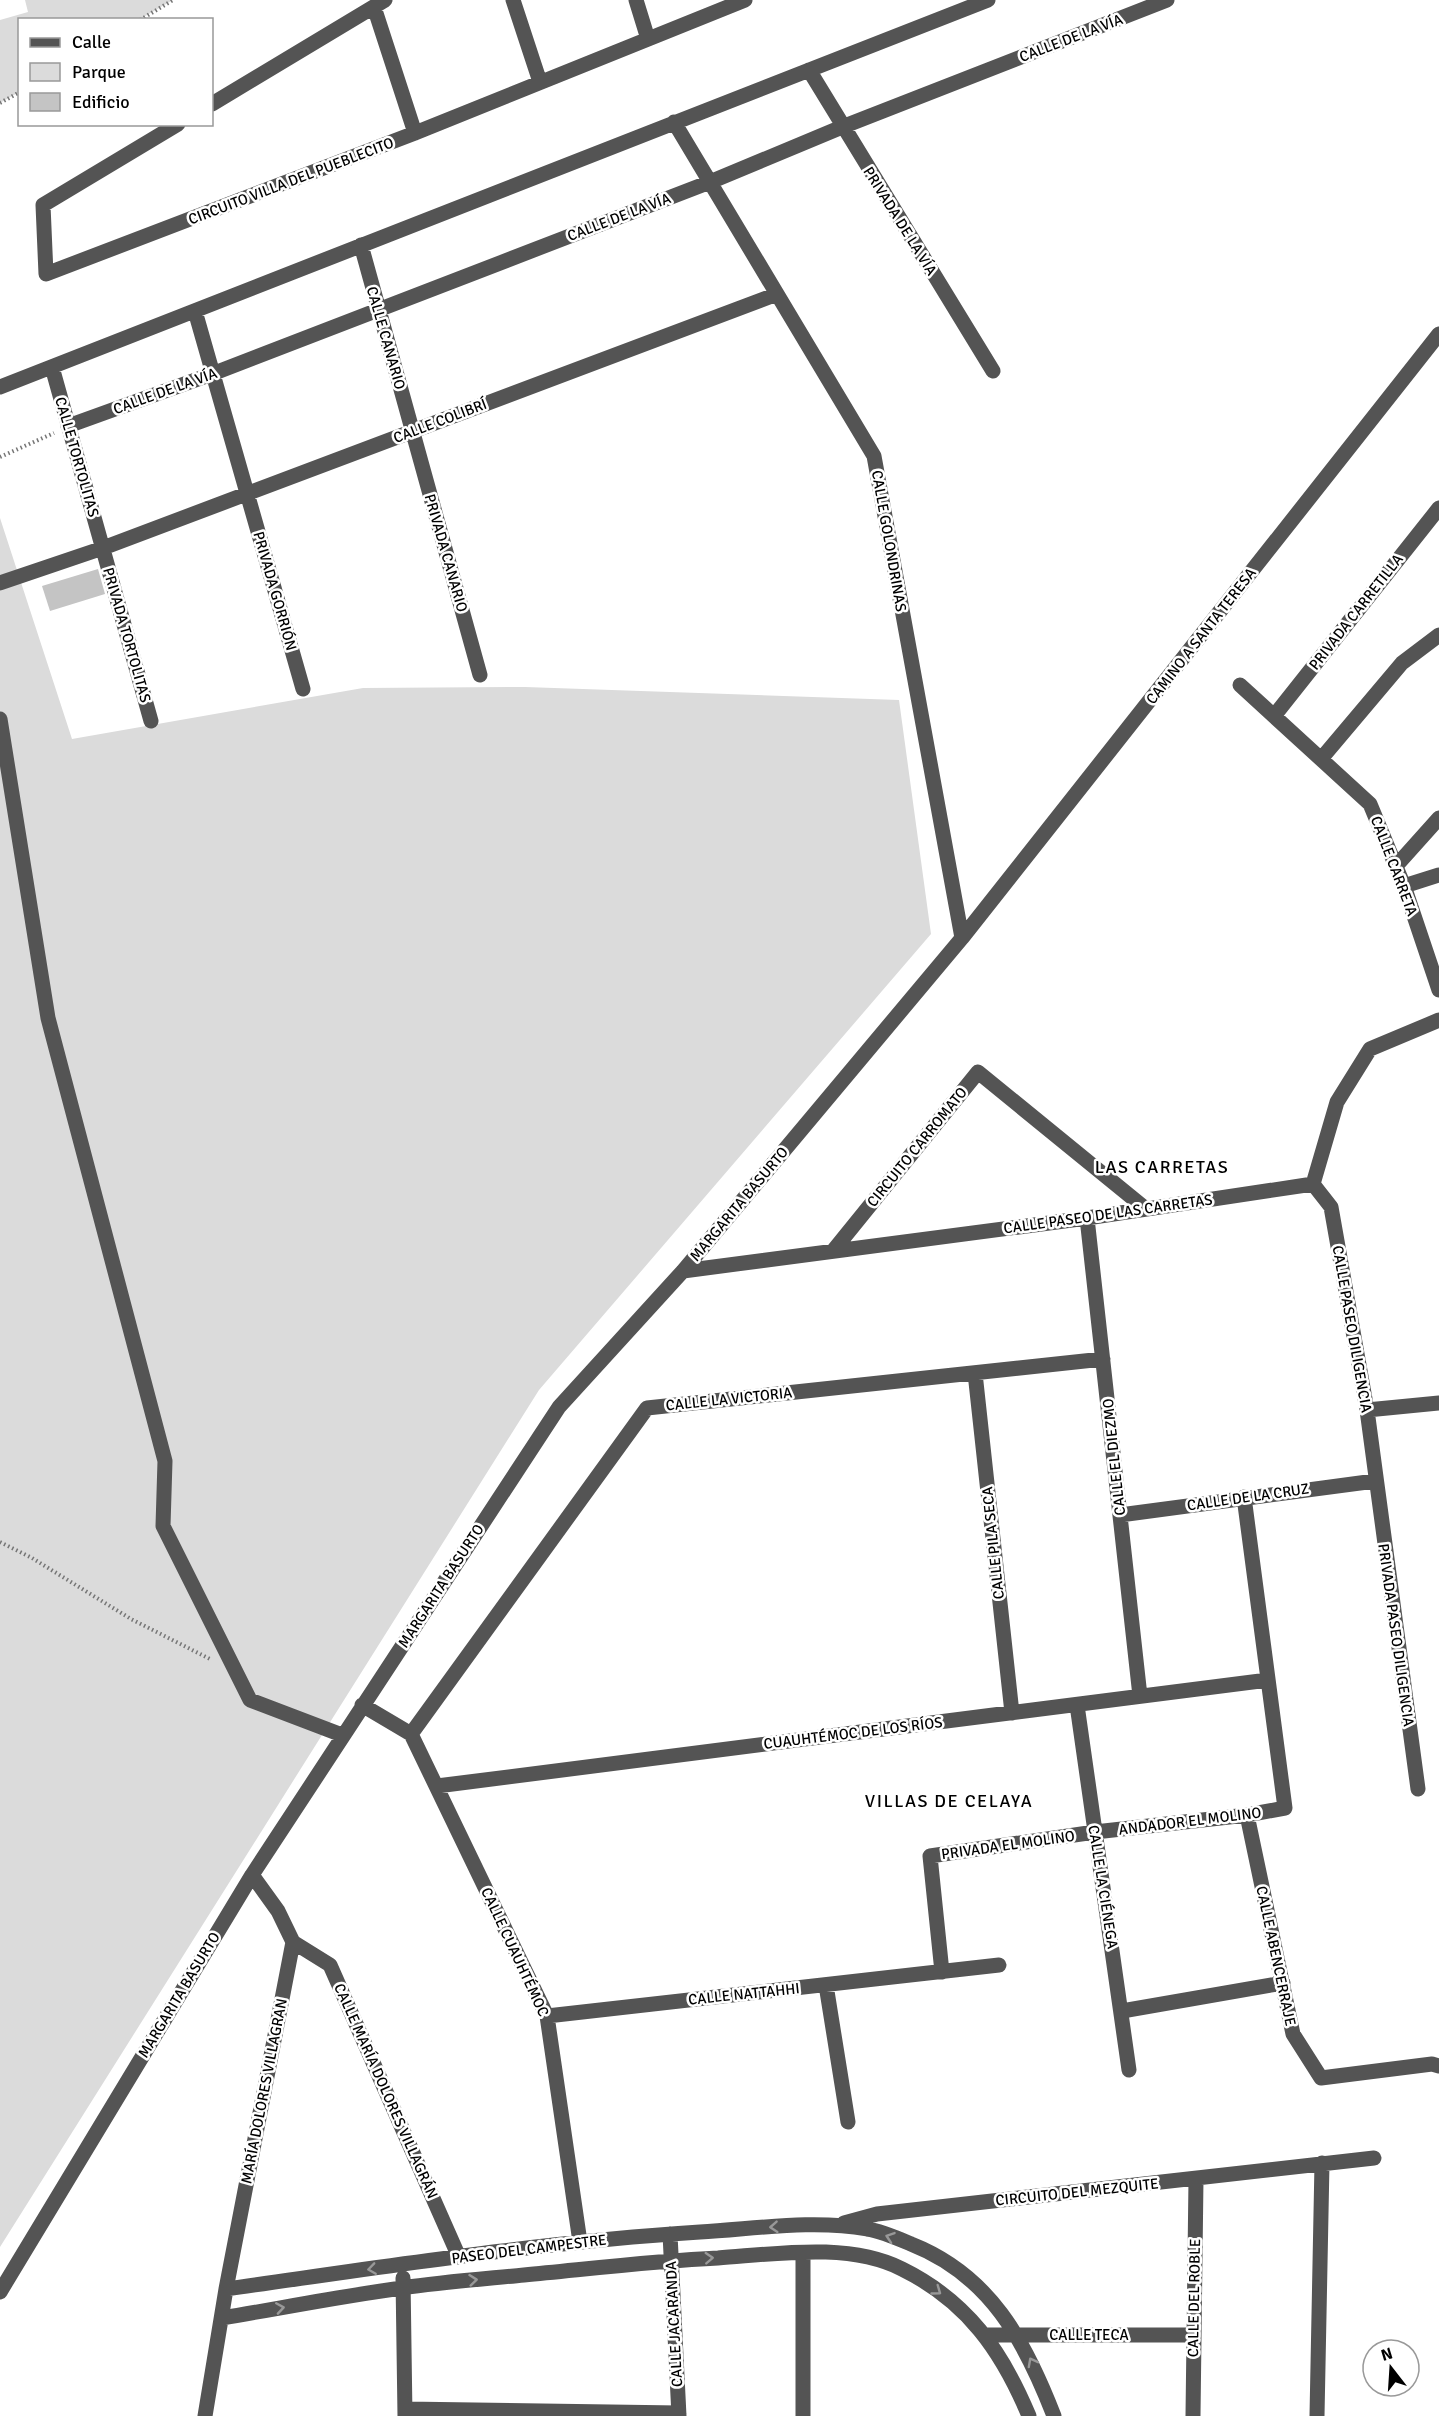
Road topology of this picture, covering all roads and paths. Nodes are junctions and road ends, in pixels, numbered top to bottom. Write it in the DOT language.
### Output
graph roads {
  1 [pos="173,0"];
  2 [pos="513,0"];
  3 [pos="636,0"];
  4 [pos="745,0"];
  5 [pos="988,0"];
  6 [pos="1167,0"];
  7 [pos="379,3"];
  8 [pos="143,18"];
  9 [pos="648,39"];
  10 [pos="808,70"];
  11 [pos="540,82"];
  12 [pos="18,93"];
  13 [pos="0,103"];
  14 [pos="213,103"];
  15 [pos="674,122"];
  16 [pos="175,126"];
  17 [pos="842,127"];
  18 [pos="416,133"];
  19 [pos="710,182"];
  20 [pos="361,245"];
  21 [pos="777,294"];
  22 [pos="378,308"];
  23 [pos="195,311"];
  24 [pos="1439,334"];
  25 [pos="52,367"];
  26 [pos="993,371"];
  27 [pos="213,374"];
  28 [pos="0,387"];
  29 [pos="68,426"];
  30 [pos="412,432"];
  31 [pos="0,457"];
  32 [pos="246,494"];
  33 [pos="1439,508"];
  34 [pos="103,548"];
  35 [pos="0,583"];
  36 [pos="1439,635"];
  37 [pos="480,675"];
  38 [pos="1240,685"];
  39 [pos="303,689"];
  40 [pos="1274,716"];
  41 [pos="0,719"];
  42 [pos="152,722"];
  43 [pos="1321,759"];
  44 [pos="1439,818"];
  45 [pos="1396,866"];
  46 [pos="1439,875"];
  47 [pos="1404,886"];
  48 [pos="962,938"];
  49 [pos="1439,990"];
  50 [pos="1439,1020"];
  51 [pos="1313,1184"];
  52 [pos="1146,1209"];
  53 [pos="1087,1218"];
  54 [pos="833,1251"];
  55 [pos="683,1271"];
  56 [pos="1103,1359"];
  57 [pos="975,1373"];
  58 [pos="1439,1403"];
  59 [pos="1367,1410"];
  60 [pos="1375,1481"];
  61 [pos="1244,1497"];
  62 [pos="1120,1515"];
  63 [pos="0,1542"];
  64 [pos="237,1673"];
  65 [pos="1268,1680"];
  66 [pos="1140,1696"];
  67 [pos="1077,1705"];
  68 [pos="362,1706"];
  69 [pos="1012,1713"];
  70 [pos="411,1734"];
  71 [pos="342,1735"];
  72 [pos="437,1786"];
  73 [pos="1418,1789"];
  74 [pos="1247,1815"];
  75 [pos="1095,1832"];
  76 [pos="252,1875"];
  77 [pos="293,1942"];
  78 [pos="999,1965"];
  79 [pos="942,1972"];
  80 [pos="1283,1983"];
  81 [pos="826,1984"];
  82 [pos="1122,2011"];
  83 [pos="546,2016"];
  84 [pos="1439,2066"];
  85 [pos="1130,2070"];
  86 [pos="848,2122"];
  87 [pos="1374,2158"];
  88 [pos="1322,2163"];
  89 [pos="1196,2179"];
  90 [pos="833,2226"];
  91 [pos="670,2234"];
  92 [pos="580,2242"];
  93 [pos="803,2253"];
  94 [pos="459,2257"];
  95 [pos="671,2260"];
  96 [pos="402,2265"];
  97 [pos="403,2288"];
  98 [pos="226,2289"];
  99 [pos="0,2292"];
  100 [pos="222,2318"];
  101 [pos="984,2335"];
  102 [pos="1017,2335"];
  103 [pos="1194,2335"];
  104 [pos="405,2413"];
  105 [pos="679,2415"];
  106 [pos="205,2416"];
  107 [pos="803,2416"];
  108 [pos="1029,2416"];
  109 [pos="1054,2416"];
  110 [pos="1193,2416"];
  111 [pos="1317,2416"];
  1 -- 8 [label="path"];
  2 -- 11 [label="street"];
  3 -- 9 [label="street"];
  4 -- 9 [label="street, CIRCUITO VILLA DEL PUEBLECITO"];
  5 -- 10 [label="street"];
  6 -- 17 [label="street, CALLE DE LA VÍA"];
  7 -- 14 [label="street"];
  7 -- 18 [label="street"];
  9 -- 11 [label="street, CIRCUITO VILLA DEL PUEBLECITO"];
  10 -- 15 [label="street"];
  10 -- 17 [label="street, PRIVADA DE LA VÍA"];
  11 -- 18 [label="street, CIRCUITO VILLA DEL PUEBLECITO"];
  12 -- 13 [label="path"];
  15 -- 19 [label="street, CALLE GOLONDRINAS"];
  15 -- 20 [label="street"];
  16 -- 18 [label="street, CIRCUITO VILLA DEL PUEBLECITO"];
  17 -- 19 [label="street, CALLE DE LA VÍA"];
  17 -- 26 [label="street, PRIVADA DE LA VÍA"];
  19 -- 21 [label="street, CALLE GOLONDRINAS"];
  19 -- 22 [label="street, CALLE DE LA VÍA"];
  20 -- 22 [label="street, CALLE CANARIO"];
  20 -- 23 [label="street"];
  21 -- 30 [label="street, CALLE COLIBRÍ"];
  21 -- 48 [label="street, CALLE GOLONDRINAS"];
  22 -- 27 [label="street, CALLE DE LA VÍA"];
  22 -- 30 [label="street, CALLE CANARIO"];
  23 -- 25 [label="street"];
  23 -- 27 [label="street, PRIVADA GORRIÓN"];
  24 -- 48 [label="street, CAMINO A SANTA TERESA"];
  25 -- 28 [label="street"];
  25 -- 29 [label="street, CALLE TORTOLITAS"];
  27 -- 29 [label="street, CALLE DE LA VÍA"];
  27 -- 32 [label="street, PRIVADA GORRIÓN"];
  29 -- 31 [label="path"];
  29 -- 34 [label="street, CALLE TORTOLITAS"];
  30 -- 32 [label="street, CALLE COLIBRÍ"];
  30 -- 37 [label="street, PRIVADA CANARIO"];
  32 -- 34 [label="street, CALLE COLIBRÍ"];
  32 -- 39 [label="street, PRIVADA GORRIÓN"];
  33 -- 40 [label="street, PRIVADA CARRETILLA"];
  34 -- 35 [label="street, CALLE COLIBRÍ"];
  34 -- 42 [label="street, PRIVADA TORTOLITAS"];
  36 -- 43 [label="street"];
  38 -- 40 [label="street, CALLE CARRETA"];
  40 -- 43 [label="street, CALLE CARRETA"];
  41 -- 64 [label="street"];
  43 -- 45 [label="street, CALLE CARRETA"];
  44 -- 45 [label="street"];
  45 -- 47 [label="street, CALLE CARRETA"];
  46 -- 47 [label="street"];
  47 -- 49 [label="street, CALLE CARRETA"];
  48 -- 55 [label="street, MARGARITA BASURTO"];
  50 -- 51 [label="street"];
  51 -- 52 [label="street, CALLE PASEO DE LAS CARRETAS"];
  51 -- 59 [label="street, CALLE PASEO DILIGENCIA"];
  52 -- 53 [label="street, CALLE PASEO DE LAS CARRETAS"];
  52 -- 54 [label="street, CIRCUITO CARROMATO"];
  53 -- 54 [label="street, CALLE PASEO DE LAS CARRETAS"];
  53 -- 56 [label="street, CALLE EL DIEZMO"];
  54 -- 55 [label="street, CALLE PASEO DE LAS CARRETAS"];
  55 -- 68 [label="street, MARGARITA BASURTO"];
  56 -- 57 [label="street, CALLE LA VICTORIA"];
  56 -- 62 [label="street, CALLE EL DIEZMO"];
  57 -- 69 [label="street, CALLE PILA SECA"];
  57 -- 70 [label="street, CALLE LA VICTORIA"];
  58 -- 59 [label="street"];
  59 -- 60 [label="street, CALLE PASEO DILIGENCIA"];
  60 -- 61 [label="street, CALLE DE LA CRUZ"];
  60 -- 73 [label="street, PRIVADA PASEO DILIGENCIA"];
  61 -- 62 [label="street, CALLE DE LA CRUZ"];
  61 -- 65 [label="street"];
  62 -- 66 [label="street, CALLE EL DIEZMO"];
  63 -- 64 [label="path"];
  64 -- 71 [label="street"];
  65 -- 66 [label="street, CUAUHTÉMOC DE LOS RÍOS"];
  65 -- 74 [label="street, ANDADOR EL MOLINO"];
  66 -- 67 [label="street, CUAUHTÉMOC DE LOS RÍOS"];
  67 -- 69 [label="street, CUAUHTÉMOC DE LOS RÍOS"];
  67 -- 75 [label="street, CALLE LA CIÉNEGA"];
  68 -- 70 [label="street"];
  68 -- 71 [label="street, MARGARITA BASURTO"];
  69 -- 72 [label="street, CUAUHTÉMOC DE LOS RÍOS"];
  70 -- 72 [label="street, CALLE CUAUHTÉMOC"];
  71 -- 76 [label="street, MARGARITA BASURTO"];
  72 -- 83 [label="street, CALLE CUAUHTÉMOC"];
  74 -- 75 [label="street, ANDADOR EL MOLINO"];
  74 -- 80 [label="street, CALLE ABENCERRAJE"];
  75 -- 79 [label="street, PRIVADA EL MOLINO"];
  75 -- 82 [label="street, CALLE LA CIÉNEGA"];
  76 -- 77 [label="street"];
  76 -- 99 [label="street, MARGARITA BASURTO"];
  77 -- 94 [label="street, CALLE MARÍA DOLORES VILLAGRÁN"];
  77 -- 98 [label="street, MARÍA DOLORES VILLAGRAN"];
  78 -- 79 [label="street, CALLE NATTAHHI"];
  79 -- 81 [label="street, CALLE NATTAHHI"];
  80 -- 82 [label="street"];
  80 -- 84 [label="street, CALLE ABENCERRAJE"];
  81 -- 83 [label="street, CALLE NATTAHHI"];
  81 -- 86 [label="street"];
  82 -- 85 [label="street, CALLE LA CIÉNEGA"];
  83 -- 92 [label="street, CALLE CUAUHTÉMOC"];
  87 -- 88 [label="street, CIRCUITO DEL MEZQUITE"];
  88 -- 89 [label="street, CIRCUITO DEL MEZQUITE"];
  88 -- 111 [label="street"];
  89 -- 90 [label="street, CIRCUITO DEL MEZQUITE"];
  89 -- 103 [label="street, CALLE DEL ROBLE"];
  90 -- 91 [label="street, PASEO DEL CAMPESTRE, one-way"];
  102 -- 90 [label="street, one-way"];
  91 -- 92 [label="street, PASEO DEL CAMPESTRE"];
  91 -- 95 [label="street, CALLE JACARANDA"];
  92 -- 94 [label="street, PASEO DEL CAMPESTRE"];
  95 -- 93 [label="street, PASEO DEL CAMPESTRE, one-way"];
  93 -- 101 [label="street, PASEO DEL CAMPESTRE, one-way"];
  93 -- 107 [label="street"];
  94 -- 96 [label="street, PASEO DEL CAMPESTRE"];
  97 -- 95 [label="street, PASEO DEL CAMPESTRE, one-way"];
  95 -- 105 [label="street, CALLE JACARANDA"];
  96 -- 97 [label="street"];
  96 -- 98 [label="street, PASEO DEL CAMPESTRE, one-way"];
  100 -- 97 [label="street, PASEO DEL CAMPESTRE, one-way"];
  97 -- 104 [label="street"];
  98 -- 100 [label="street, MARÍA DOLORES VILLAGRAN"];
  100 -- 106 [label="street, MARÍA DOLORES VILLAGRAN"];
  101 -- 102 [label="street, CALLE TECA"];
  101 -- 108 [label="street, PASEO DEL CAMPESTRE"];
  102 -- 103 [label="street, CALLE TECA"];
  109 -- 102 [label="street, one-way"];
  103 -- 110 [label="street, CALLE DEL ROBLE"];
  104 -- 105 [label="street, CALLE JACARANDA"];
}
